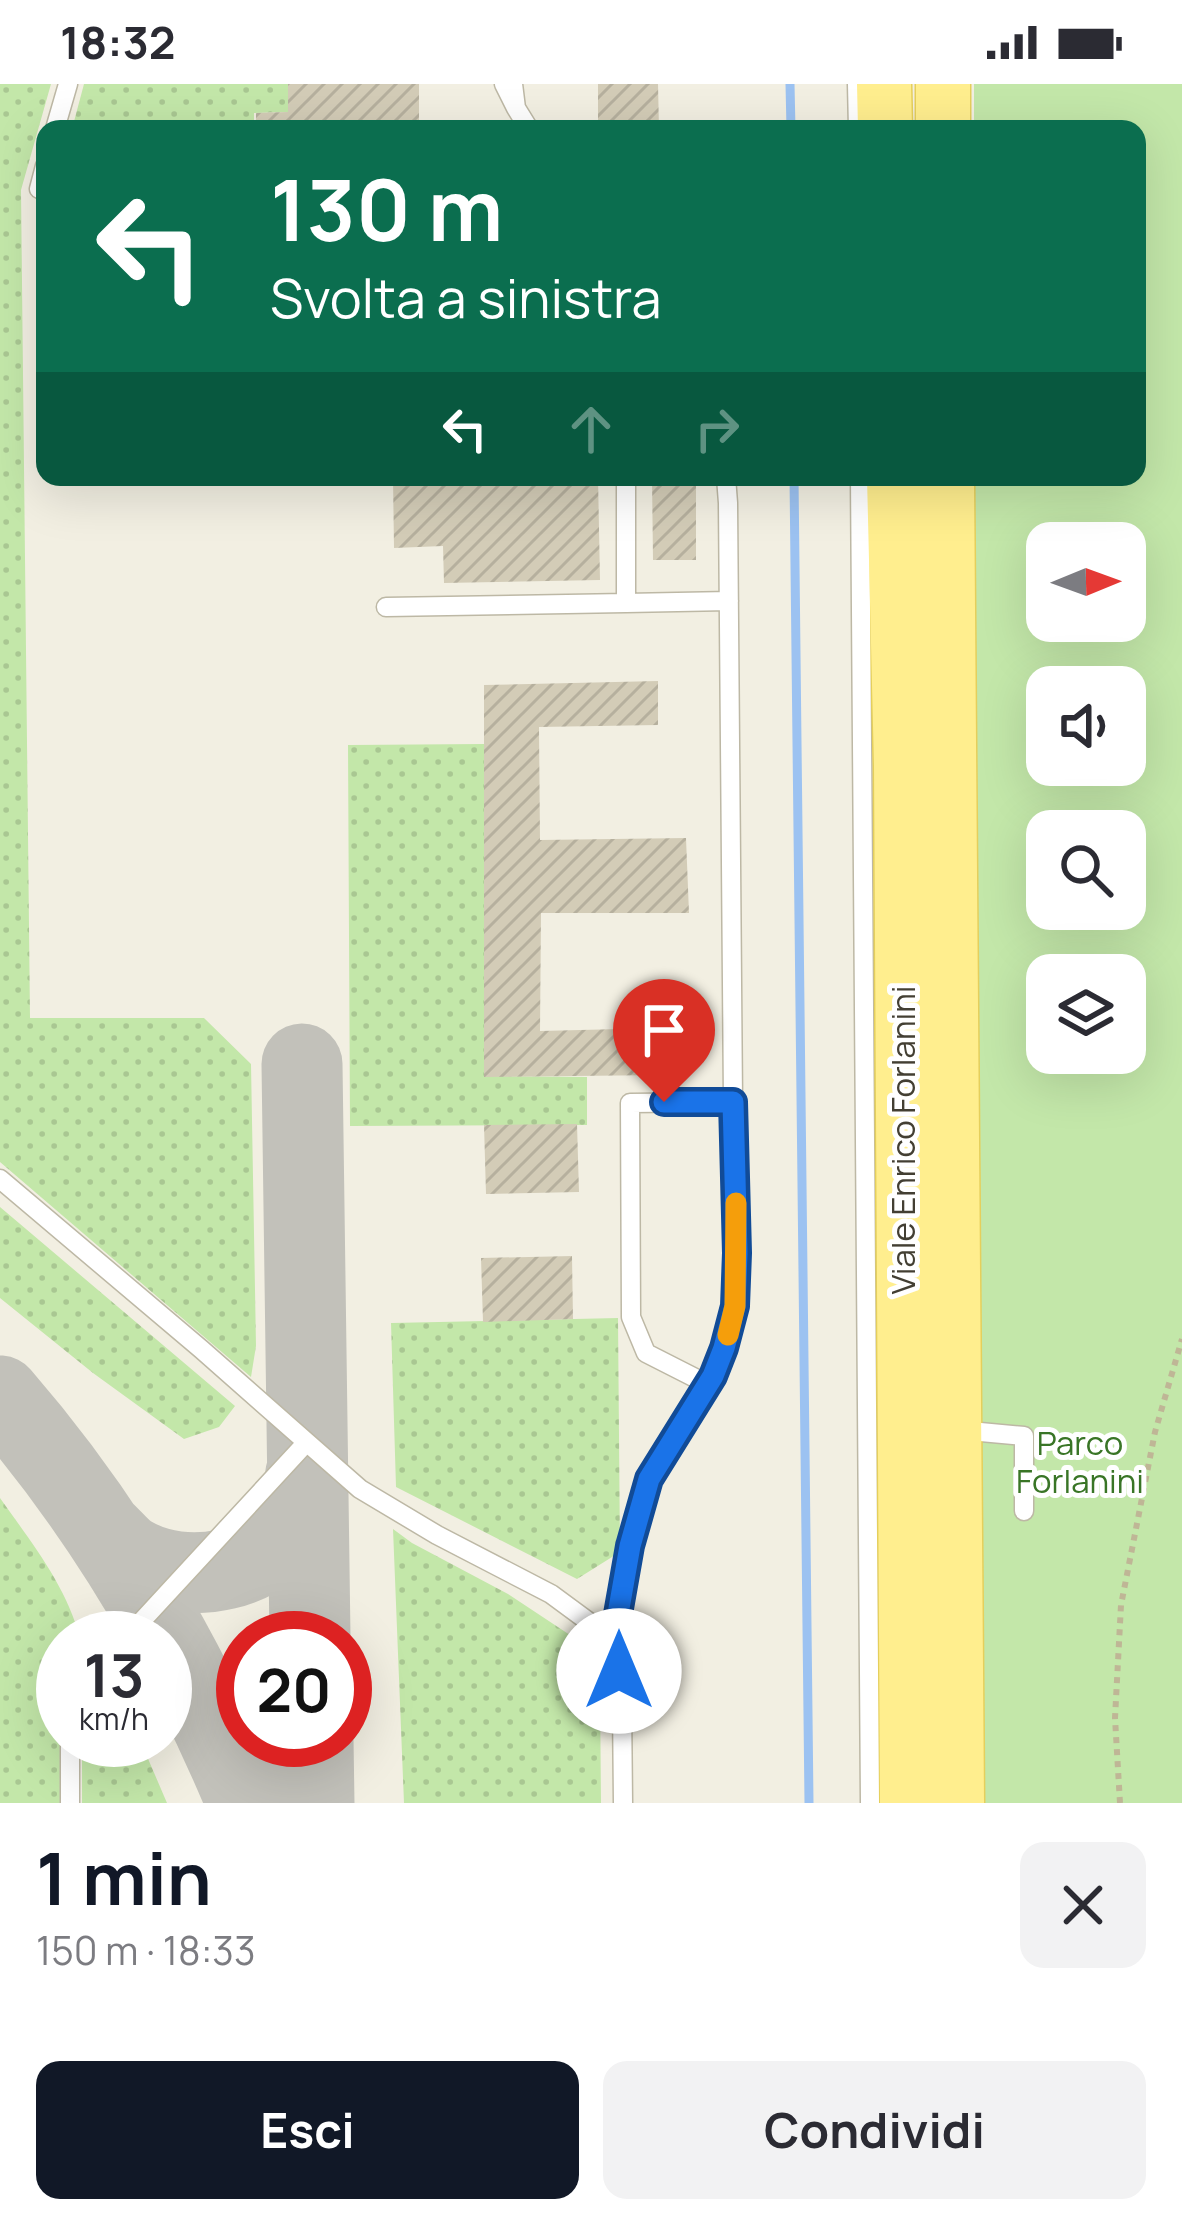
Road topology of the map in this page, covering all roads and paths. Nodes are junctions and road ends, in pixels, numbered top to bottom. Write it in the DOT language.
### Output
graph roads {
  1 [pos="68,84"];
  2 [pos="504,84"];
  3 [pos="513,84"];
  4 [pos="857,84"];
  5 [pos="884,84"];
  6 [pos="943,84"];
  7 [pos="516,108"];
  8 [pos="58,120"];
  9 [pos="523,120"];
  10 [pos="857,120"];
  11 [pos="885,120"];
  12 [pos="943,120"];
  13 [pos="626,486"];
  14 [pos="726,486"];
  15 [pos="860,486"];
  16 [pos="894,486"];
  17 [pos="946,486"];
  18 [pos="729,601"];
  19 [pos="626,603"];
  20 [pos="386,607"];
  21 [pos="733,1102"];
  22 [pos="0,1179"];
  23 [pos="1182,1339"];
  24 [pos="707,1384"];
  25 [pos="954,1430"];
  26 [pos="306,1443"];
  27 [pos="1024,1511"];
  28 [pos="151,1611"];
  29 [pos="612,1648"];
  30 [pos="70,1767"];
  31 [pos="70,1803"];
  32 [pos="623,1803"];
  33 [pos="870,1803"];
  34 [pos="907,1803"];
  35 [pos="957,1803"];
  36 [pos="1120,1803"];
  1 -- 8 [label="lane"];
  2 -- 7 [label="lane"];
  3 -- 7 [label="lane"];
  4 -- 10 [label="lane"];
  5 -- 11 [label="main road"];
  6 -- 12 [label="main road"];
  7 -- 9 [label="lane"];
  13 -- 19 [label="lane"];
  14 -- 18 [label="lane"];
  15 -- 33 [label="lane"];
  16 -- 34 [label="main road, Viale Enrico Forlanini"];
  17 -- 25 [label="main road, Viale Enrico Forlanini"];
  18 -- 19 [label="lane"];
  18 -- 21 [label="lane"];
  19 -- 20 [label="lane"];
  21 -- 24 [label="lane"];
  21 -- 24 [label="lane"];
  22 -- 26 [label="lane"];
  23 -- 36 [label="path"];
  24 -- 29 [label="lane"];
  25 -- 27 [label="lane"];
  25 -- 35 [label="main road, Viale Enrico Forlanini"];
  26 -- 28 [label="lane"];
  26 -- 29 [label="lane"];
  29 -- 32 [label="lane"];
  30 -- 31 [label="lane"];
}
